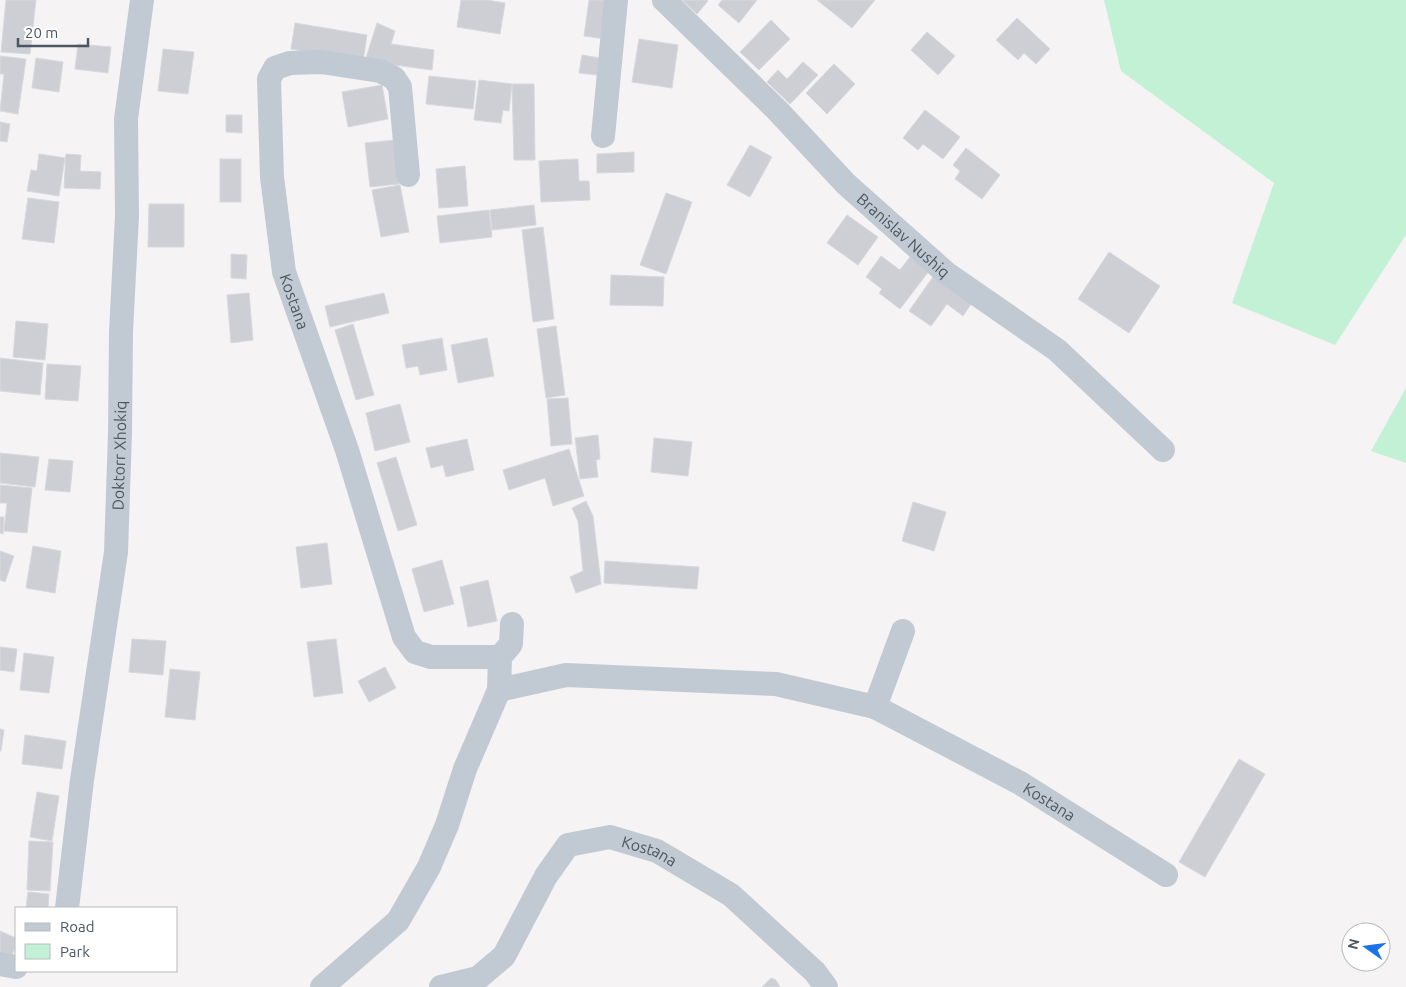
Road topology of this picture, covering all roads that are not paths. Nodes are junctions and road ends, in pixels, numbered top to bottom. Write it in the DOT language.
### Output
graph roads {
  1 [pos="142,0"];
  2 [pos="616,0"];
  3 [pos="664,0"];
  4 [pos="603,136"];
  5 [pos="408,175"];
  6 [pos="1163,450"];
  7 [pos="512,624"];
  8 [pos="903,631"];
  9 [pos="500,657"];
  10 [pos="499,690"];
  11 [pos="875,707"];
  12 [pos="1166,875"];
  13 [pos="67,907"];
  14 [pos="0,964"];
  15 [pos="15,967"];
  16 [pos="322,987"];
  17 [pos="441,987"];
  18 [pos="826,987"];
  1 -- 13 [label="street, Doktorr Xhokiq"];
  2 -- 4 [label="street"];
  3 -- 6 [label="street, Branislav Nushiq"];
  5 -- 9 [label="street, Kostana"];
  7 -- 9 [label="street"];
  8 -- 11 [label="street"];
  9 -- 10 [label="street"];
  10 -- 11 [label="street, Kostana"];
  10 -- 16 [label="street"];
  11 -- 12 [label="street, Kostana"];
  14 -- 15 [label="street"];
  17 -- 18 [label="street, Kostana"];
}
